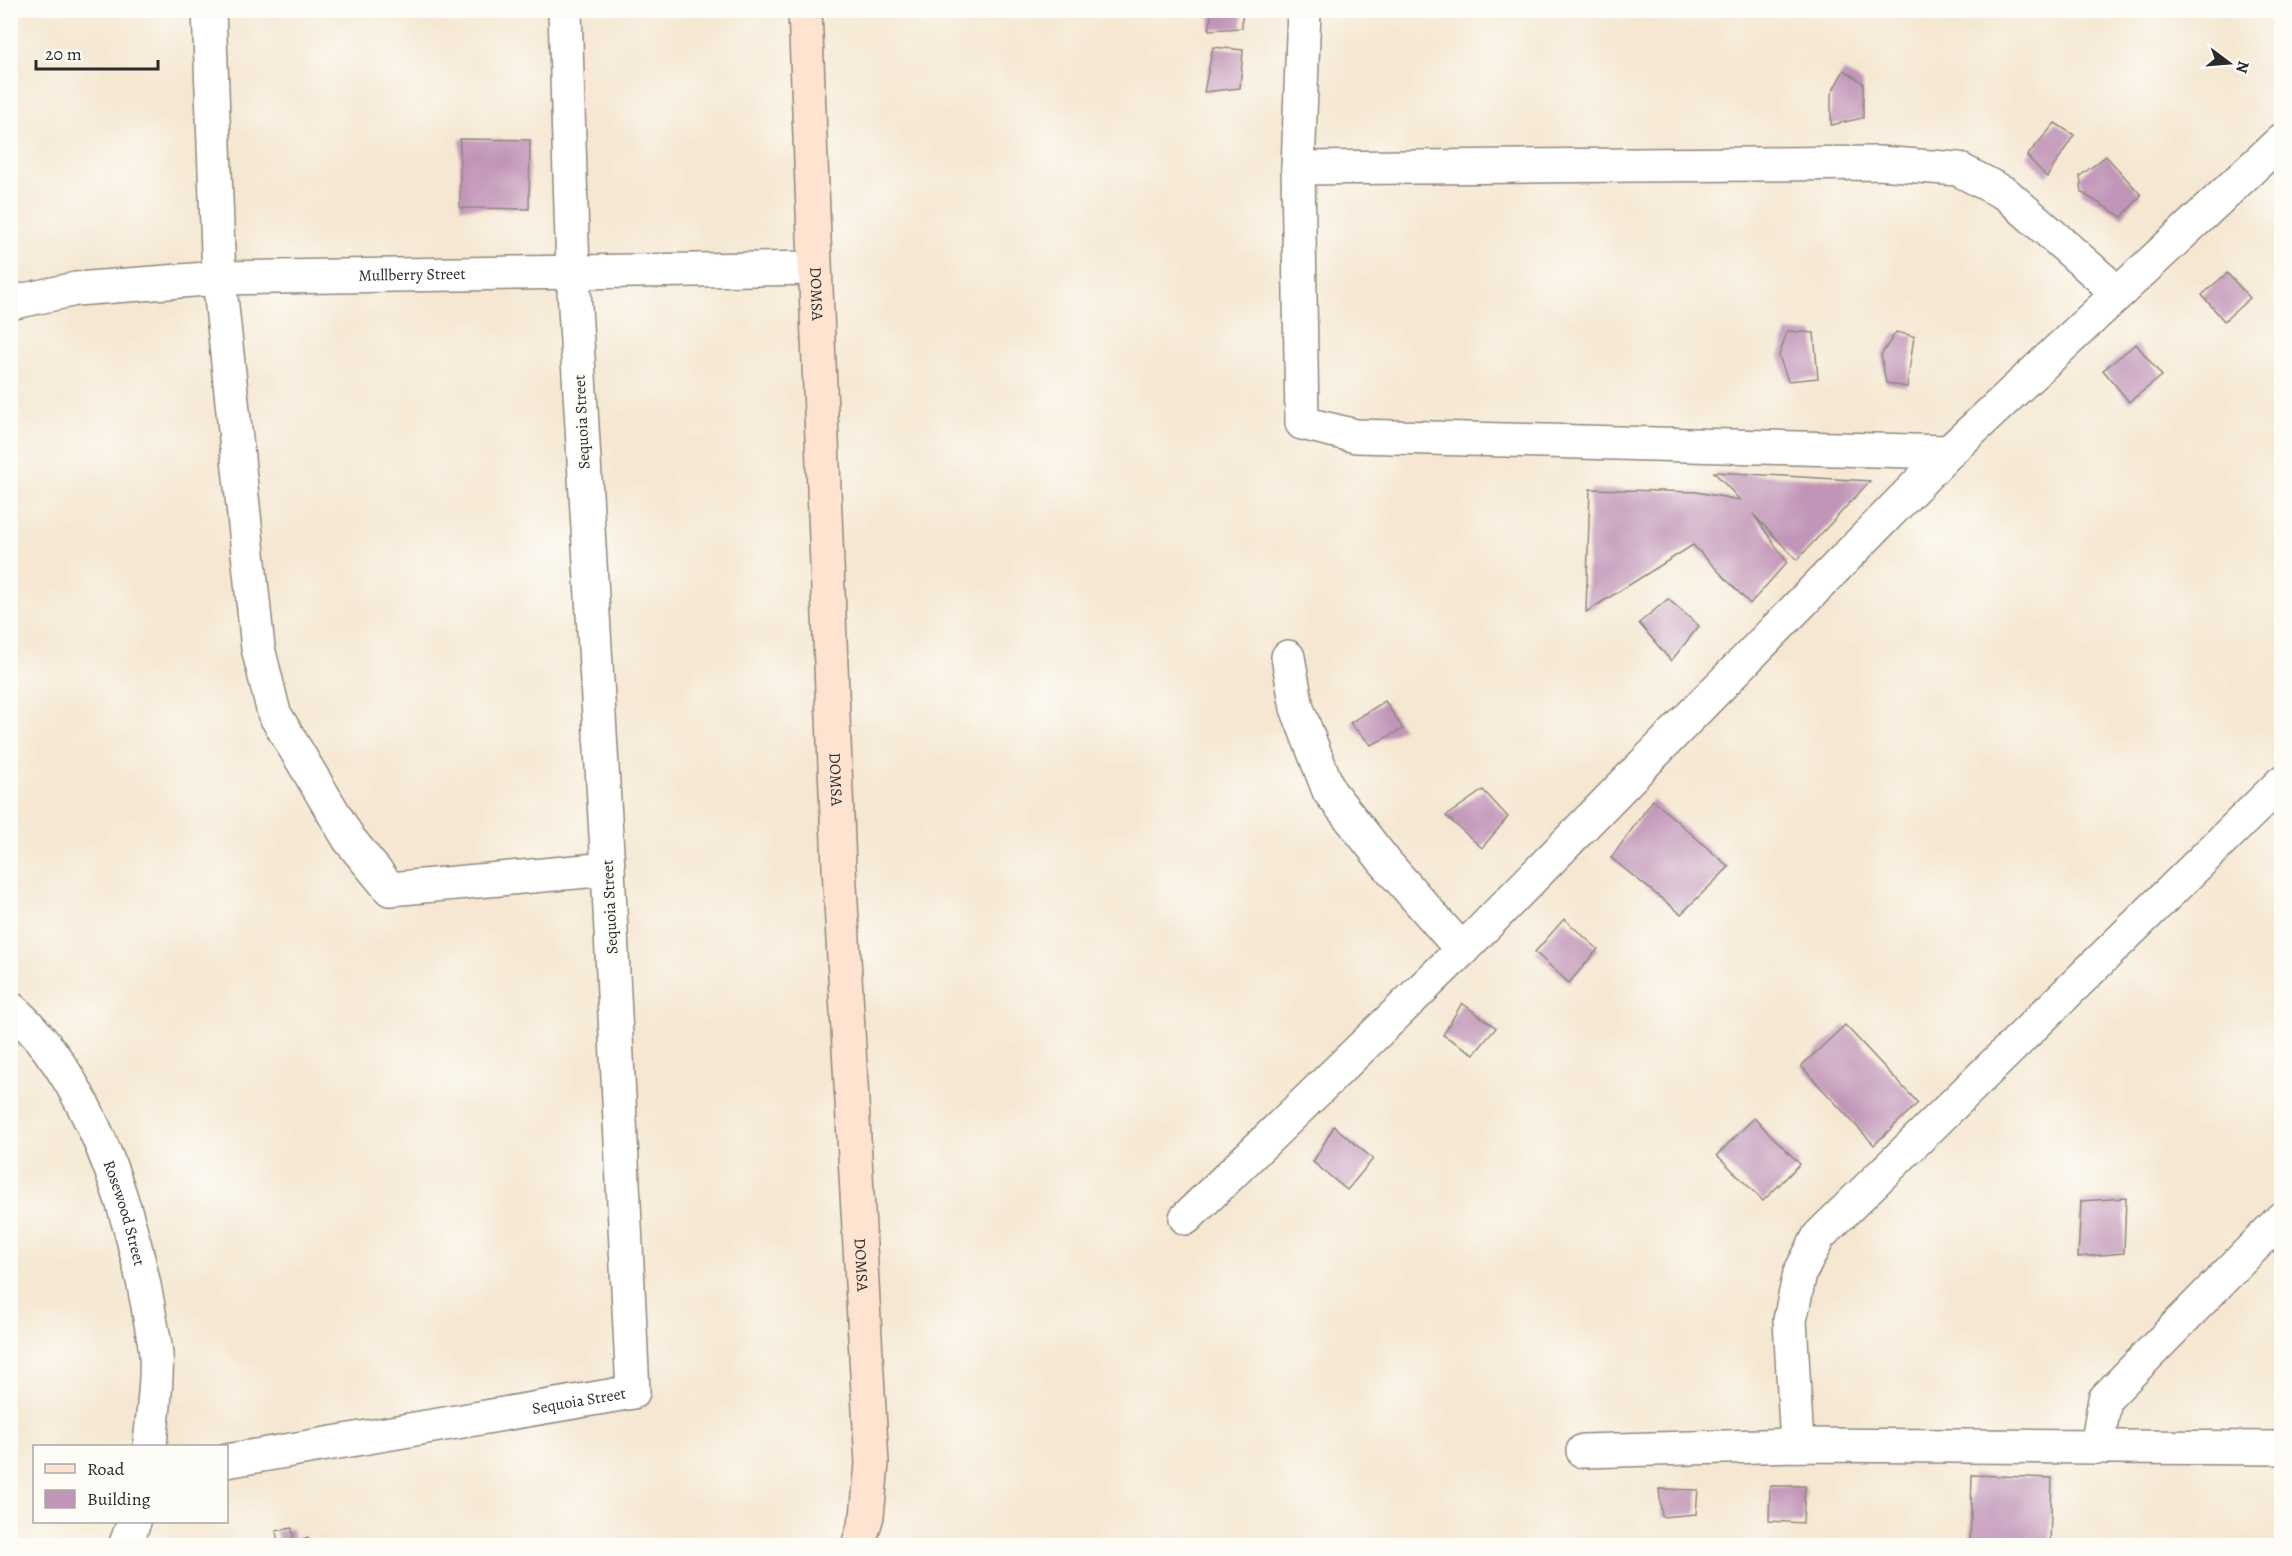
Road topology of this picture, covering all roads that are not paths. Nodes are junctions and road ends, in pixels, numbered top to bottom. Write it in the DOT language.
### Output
graph roads {
  1 [pos="209,10"];
  2 [pos="565,10"];
  3 [pos="806,10"];
  4 [pos="1304,10"];
  5 [pos="2282,140"];
  6 [pos="1298,168"];
  7 [pos="814,268"];
  8 [pos="573,273"];
  9 [pos="219,278"];
  10 [pos="2118,293"];
  11 [pos="10,303"];
  12 [pos="1949,452"];
  13 [pos="1288,657"];
  14 [pos="2282,782"];
  15 [pos="608,868"];
  16 [pos="1462,950"];
  17 [pos="10,1008"];
  18 [pos="1186,1218"];
  19 [pos="2282,1218"];
  20 [pos="150,1445"];
  21 [pos="1797,1445"];
  22 [pos="2097,1447"];
  23 [pos="2282,1448"];
  24 [pos="1583,1451"];
  25 [pos="228,1461"];
  26 [pos="133,1523"];
  27 [pos="125,1545"];
  28 [pos="858,1545"];
  1 -- 9 [label="street"];
  2 -- 8 [label="street, Sequoia Street"];
  3 -- 7 [label="main road, DOMSA"];
  4 -- 6 [label="street"];
  5 -- 10 [label="street"];
  6 -- 10 [label="street"];
  6 -- 12 [label="street"];
  7 -- 8 [label="street, Mullberry Street"];
  7 -- 28 [label="main road, DOMSA"];
  8 -- 9 [label="street, Mullberry Street"];
  8 -- 15 [label="street, Sequoia Street"];
  9 -- 11 [label="street, Mullberry Street"];
  9 -- 15 [label="street"];
  10 -- 12 [label="street"];
  12 -- 16 [label="street"];
  13 -- 16 [label="street"];
  14 -- 21 [label="street"];
  15 -- 25 [label="street, Sequoia Street"];
  16 -- 18 [label="street"];
  17 -- 20 [label="street, Rosewood Street"];
  19 -- 22 [label="street"];
  21 -- 22 [label="street"];
  21 -- 24 [label="street"];
  22 -- 23 [label="street"];
  26 -- 27 [label="street"];
}
